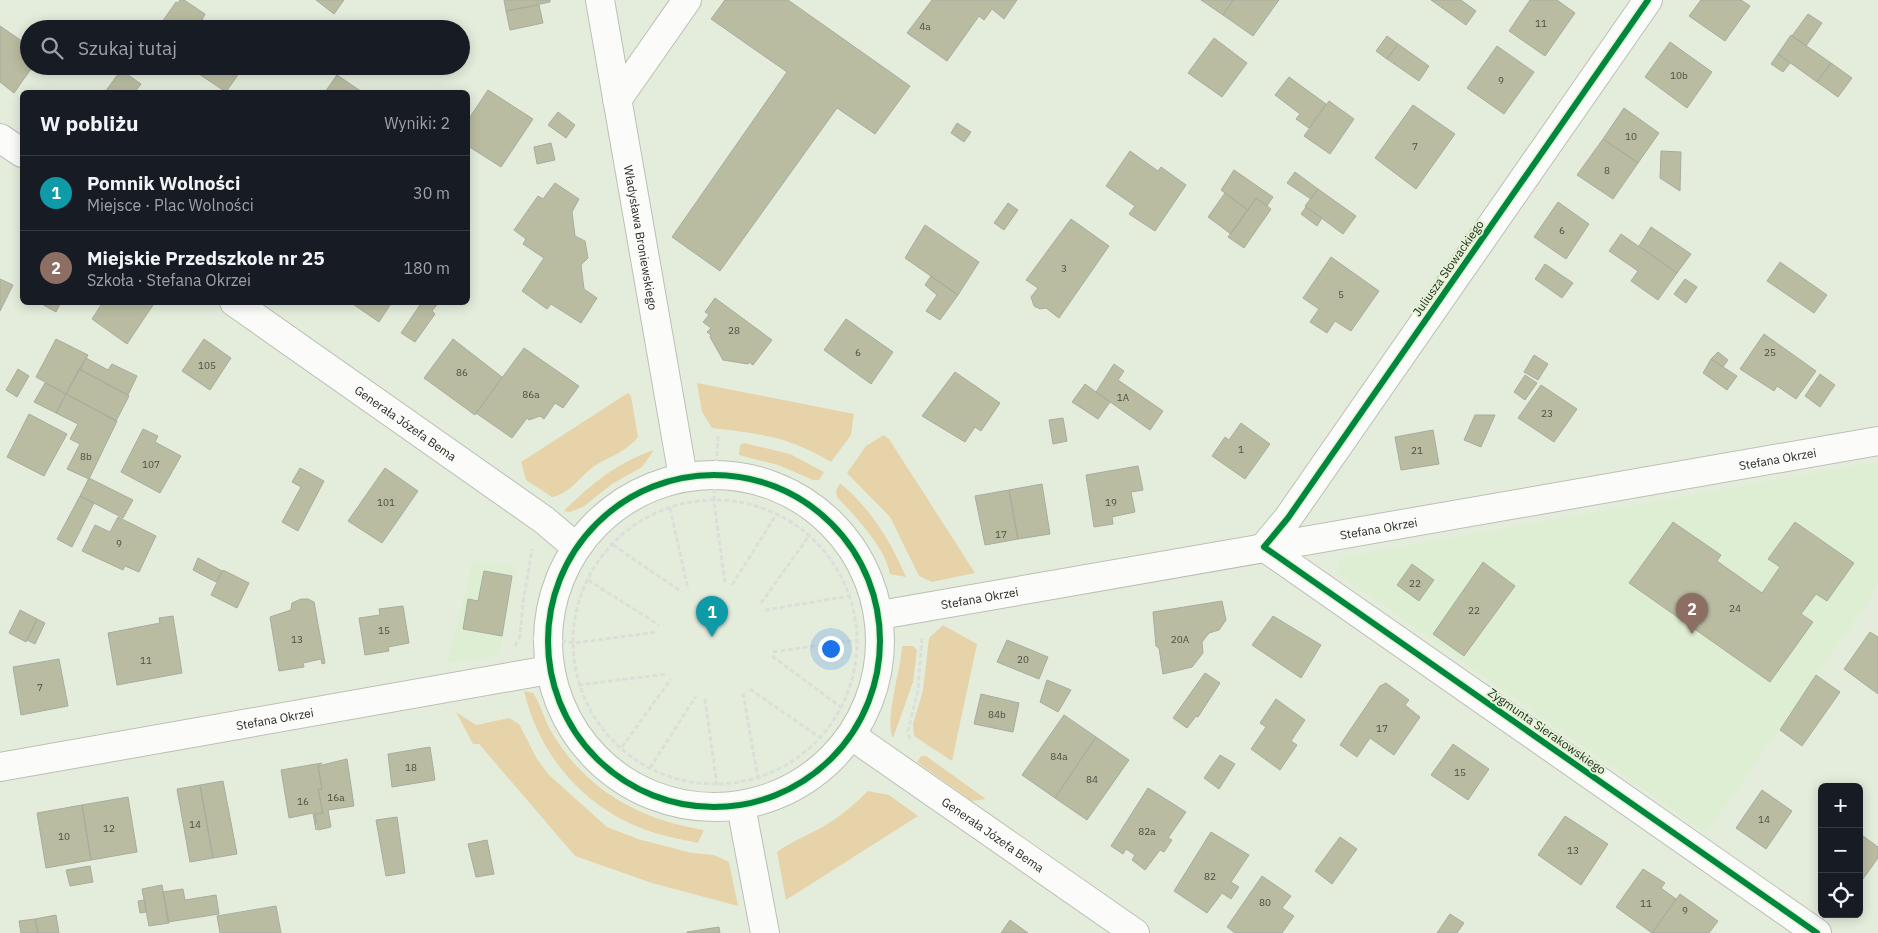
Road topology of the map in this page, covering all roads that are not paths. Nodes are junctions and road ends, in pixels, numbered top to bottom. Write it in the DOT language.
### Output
graph roads {
  1 [pos="600,0"];
  2 [pos="687,0"];
  3 [pos="1648,0"];
  4 [pos="618,100"];
  5 [pos="0,138"];
  6 [pos="20,152"];
  7 [pos="238,305"];
  8 [pos="1878,441"];
  9 [pos="683,477"];
  10 [pos="576,547"];
  11 [pos="1264,547"];
  12 [pos="880,614"];
  13 [pos="549,670"];
  14 [pos="852,736"];
  15 [pos="0,767"];
  16 [pos="742,806"];
  17 [pos="765,933"];
  18 [pos="1135,933"];
  19 [pos="1817,933"];
  1 -- 4 [label="street, Władysława Broniewskiego"];
  2 -- 4 [label="street"];
  3 -- 11 [label="street, Juliusza Słowackiego"];
  4 -- 9 [label="street, Władysława Broniewskiego"];
  5 -- 6 [label="street"];
  7 -- 10 [label="street, Generała Józefa Bema"];
  8 -- 11 [label="street, Stefana Okrzei"];
  9 -- 10 [label="street"];
  9 -- 12 [label="street"];
  10 -- 13 [label="street"];
  11 -- 12 [label="street, Stefana Okrzei"];
  11 -- 19 [label="street, Zygmunta Sierakowskiego"];
  12 -- 14 [label="street"];
  13 -- 15 [label="street, Stefana Okrzei"];
  13 -- 16 [label="street"];
  14 -- 16 [label="street"];
  14 -- 18 [label="street, Generała Józefa Bema"];
  16 -- 17 [label="street"];
}
